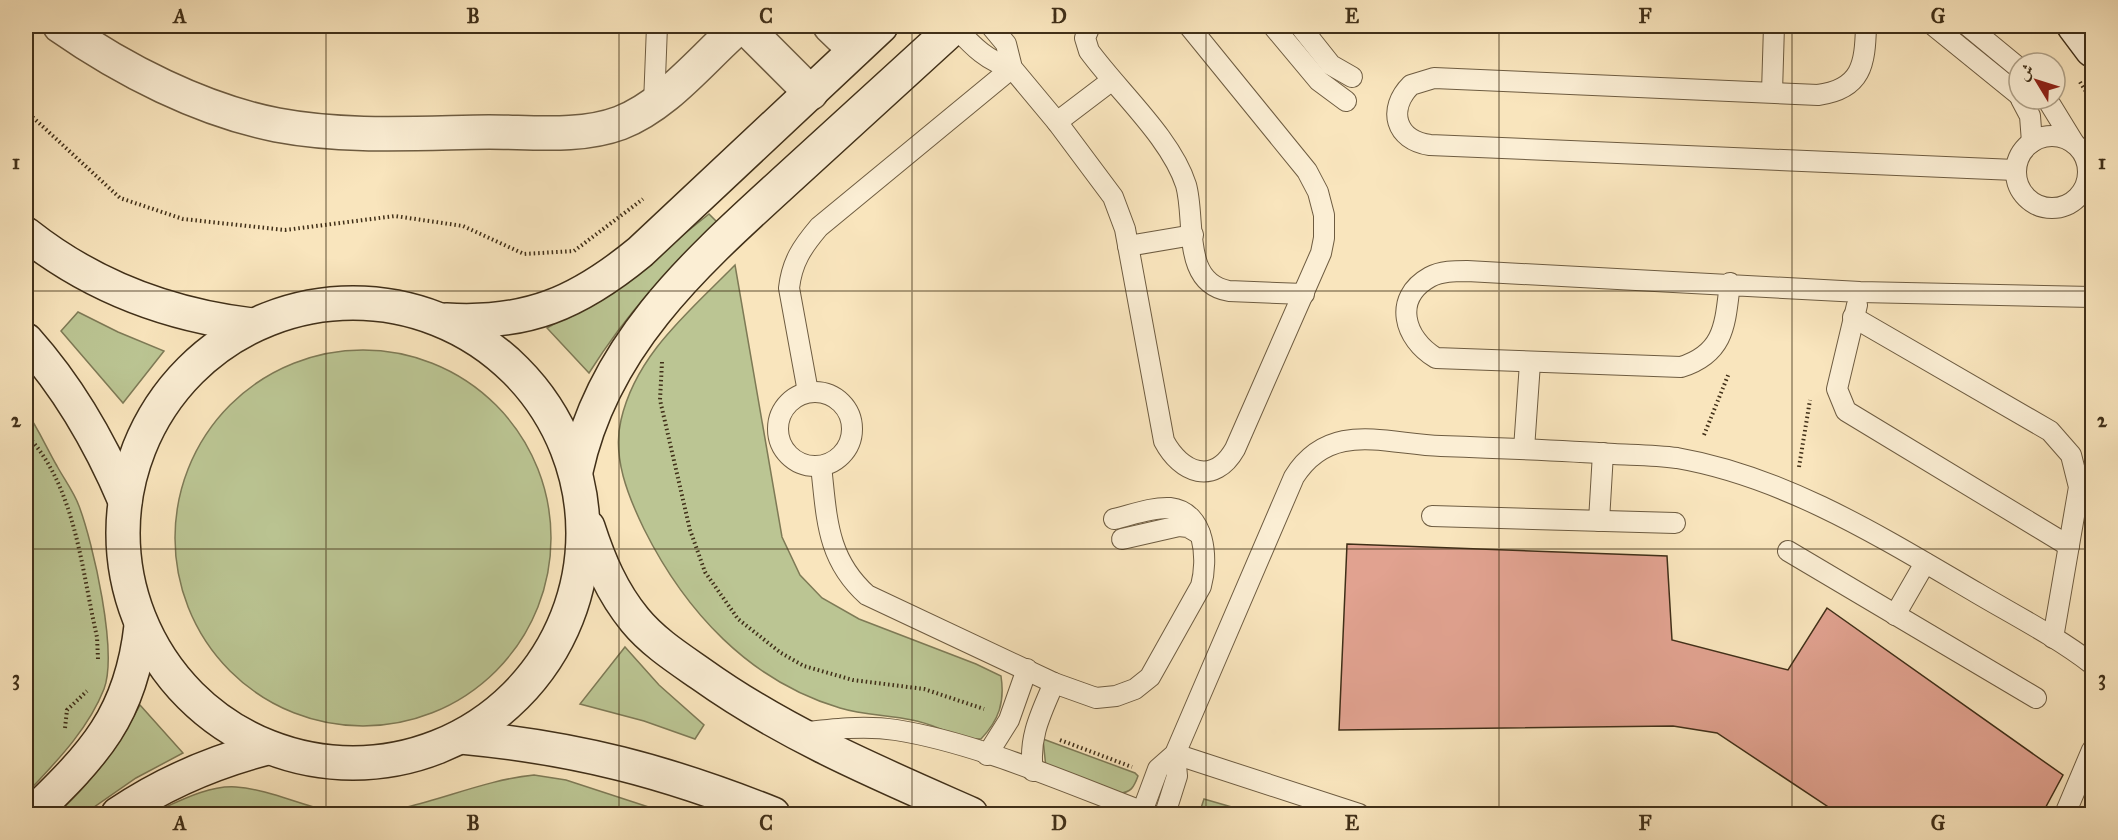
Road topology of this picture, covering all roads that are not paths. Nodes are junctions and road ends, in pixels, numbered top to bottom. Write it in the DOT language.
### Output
graph roads {
  1 [pos="60,26"];
  2 [pos="657,26"];
  3 [pos="830,26"];
  4 [pos="881,26"];
  5 [pos="955,26"];
  6 [pos="990,26"];
  7 [pos="1090,26"];
  8 [pos="1190,26"];
  9 [pos="1274,26"];
  10 [pos="1300,26"];
  11 [pos="1774,26"];
  12 [pos="1866,26"];
  13 [pos="1934,26"];
  14 [pos="1968,26"];
  15 [pos="2074,26"];
  16 [pos="741,29"];
  17 [pos="855,50"];
  18 [pos="2092,50"];
  19 [pos="2007,58"];
  20 [pos="1012,68"];
  21 [pos="1353,77"];
  22 [pos="1111,81"];
  23 [pos="2007,86"];
  24 [pos="1772,92"];
  25 [pos="811,93"];
  26 [pos="1346,101"];
  27 [pos="654,104"];
  28 [pos="2027,111"];
  29 [pos="2056,111"];
  30 [pos="1057,122"];
  31 [pos="2032,142"];
  32 [pos="2083,150"];
  33 [pos="2015,170"];
  34 [pos="2089,185"];
  35 [pos="29,234"];
  36 [pos="1193,235"];
  37 [pos="1128,246"];
  38 [pos="1730,283"];
  39 [pos="1860,292"];
  40 [pos="1304,294"];
  41 [pos="2092,297"];
  42 [pos="1853,317"];
  43 [pos="445,320"];
  44 [pos="252,325"];
  45 [pos="26,341"];
  46 [pos="1530,363"];
  47 [pos="808,392"];
  48 [pos="1524,449"];
  49 [pos="1603,453"];
  50 [pos="820,466"];
  51 [pos="576,471"];
  52 [pos="125,501"];
  53 [pos="584,511"];
  54 [pos="1432,516"];
  55 [pos="1114,519"];
  56 [pos="1599,521"];
  57 [pos="1675,523"];
  58 [pos="1200,534"];
  59 [pos="1122,539"];
  60 [pos="2069,546"];
  61 [pos="1788,551"];
  62 [pos="1925,563"];
  63 [pos="1895,615"];
  64 [pos="141,626"];
  65 [pos="2053,638"];
  66 [pos="2092,664"];
  67 [pos="1027,669"];
  68 [pos="1054,683"];
  69 [pos="2036,698"];
  70 [pos="794,734"];
  71 [pos="461,737"];
  72 [pos="267,748"];
  73 [pos="2092,750"];
  74 [pos="1175,754"];
  75 [pos="987,755"];
  76 [pos="1033,771"];
  77 [pos="2086,784"];
  78 [pos="699,786"];
  79 [pos="1146,813"];
  80 [pos="32,814"];
  81 [pos="118,814"];
  82 [pos="723,814"];
  83 [pos="773,814"];
  84 [pos="971,814"];
  85 [pos="1166,814"];
  86 [pos="1359,814"];
  87 [pos="2066,814"];
  1 -- 27 [label="street"];
  2 -- 27 [label="lane"];
  3 -- 17 [label="street"];
  4 -- 17 [label="street"];
  5 -- 20 [label="lane"];
  5 -- 51 [label="street"];
  6 -- 20 [label="lane"];
  7 -- 22 [label="lane"];
  8 -- 40 [label="lane"];
  9 -- 26 [label="lane"];
  10 -- 21 [label="lane"];
  11 -- 24 [label="lane"];
  12 -- 24 [label="lane"];
  13 -- 23 [label="lane"];
  14 -- 19 [label="lane"];
  15 -- 18 [label="street"];
  16 -- 25 [label="street"];
  16 -- 27 [label="street"];
  17 -- 25 [label="street"];
  20 -- 30 [label="lane"];
  20 -- 47 [label="lane"];
  22 -- 30 [label="lane"];
  22 -- 36 [label="lane"];
  24 -- 33 [label="lane"];
  25 -- 43 [label="street"];
  28 -- 31 [label="lane"];
  29 -- 32 [label="lane"];
  30 -- 37 [label="lane"];
  31 -- 32 [label="lane"];
  31 -- 33 [label="lane"];
  32 -- 34 [label="lane"];
  33 -- 34 [label="lane"];
  35 -- 44 [label="street"];
  36 -- 37 [label="lane"];
  36 -- 40 [label="lane"];
  37 -- 40 [label="lane"];
  38 -- 39 [label="lane"];
  38 -- 46 [label="lane"];
  38 -- 46 [label="lane"];
  39 -- 41 [label="lane"];
  39 -- 42 [label="lane"];
  42 -- 60 [label="lane"];
  42 -- 60 [label="lane"];
  43 -- 44 [label="street"];
  43 -- 51 [label="street"];
  44 -- 52 [label="street"];
  45 -- 52 [label="street"];
  46 -- 48 [label="lane"];
  47 -- 50 [label="lane"];
  47 -- 50 [label="lane"];
  48 -- 49 [label="lane"];
  48 -- 74 [label="lane"];
  49 -- 56 [label="lane"];
  49 -- 62 [label="lane"];
  50 -- 67 [label="lane"];
  51 -- 53 [label="street"];
  52 -- 64 [label="street"];
  53 -- 70 [label="street"];
  53 -- 71 [label="street"];
  54 -- 56 [label="lane"];
  55 -- 58 [label="lane"];
  56 -- 57 [label="lane"];
  58 -- 59 [label="lane"];
  58 -- 68 [label="lane"];
  60 -- 65 [label="lane"];
  61 -- 63 [label="lane"];
  62 -- 63 [label="lane"];
  62 -- 65 [label="lane"];
  63 -- 69 [label="lane"];
  64 -- 72 [label="street"];
  64 -- 80 [label="street"];
  65 -- 66 [label="lane"];
  67 -- 68 [label="lane"];
  67 -- 75 [label="lane"];
  68 -- 76 [label="lane"];
  70 -- 75 [label="lane"];
  70 -- 84 [label="street"];
  71 -- 72 [label="street"];
  71 -- 78 [label="street"];
  72 -- 81 [label="street"];
  73 -- 77 [label="lane"];
  74 -- 79 [label="lane"];
  74 -- 85 [label="lane"];
  74 -- 86 [label="lane"];
  75 -- 76 [label="lane"];
  76 -- 79 [label="lane"];
  77 -- 87 [label="lane"];
  78 -- 82 [label="lane"];
  78 -- 83 [label="street"];
}
